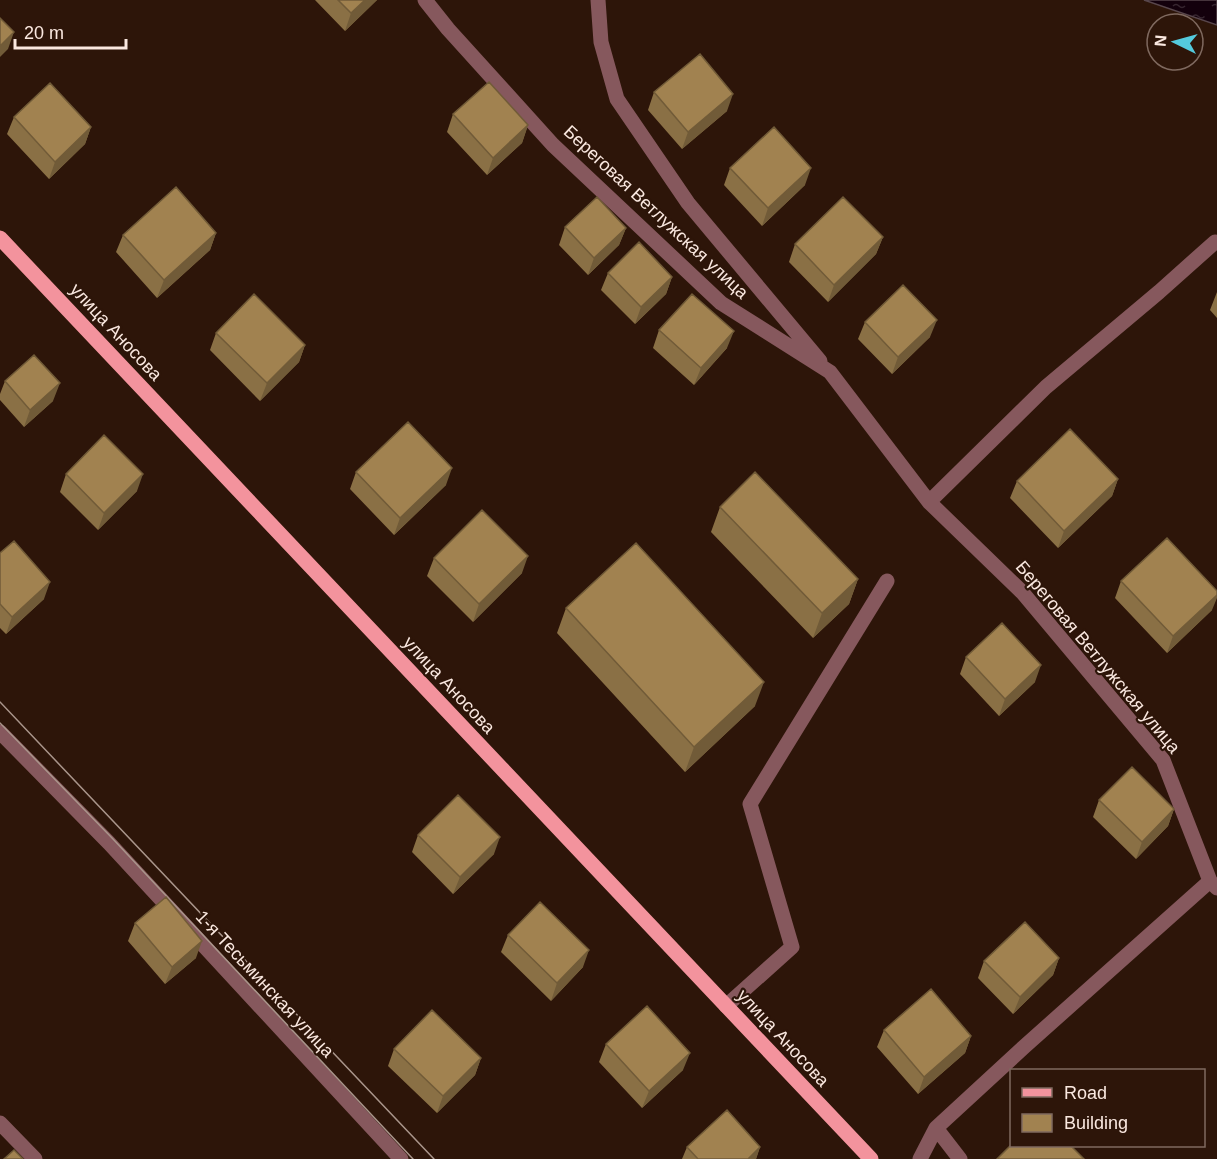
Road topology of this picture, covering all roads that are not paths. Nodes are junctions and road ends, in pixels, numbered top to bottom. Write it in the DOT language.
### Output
graph roads {
  1 [pos="425,0"];
  2 [pos="598,0"];
  3 [pos="0,238"];
  4 [pos="1215,242"];
  5 [pos="830,372"];
  6 [pos="930,502"];
  7 [pos="887,581"];
  8 [pos="0,732"];
  9 [pos="1213,884"];
  10 [pos="726,1006"];
  11 [pos="0,1124"];
  12 [pos="936,1128"];
  13 [pos="35,1159"];
  14 [pos="401,1159"];
  15 [pos="871,1159"];
  16 [pos="920,1159"];
  17 [pos="960,1159"];
  1 -- 5 [label="street, Береговая Ветлужская улица"];
  2 -- 5 [label="street"];
  3 -- 10 [label="main road, улица Аносова"];
  4 -- 6 [label="street"];
  5 -- 6 [label="street, Береговая Ветлужская улица"];
  6 -- 9 [label="street, Береговая Ветлужская улица"];
  7 -- 10 [label="street"];
  8 -- 14 [label="street, 1-я Тесьминская улица"];
  9 -- 12 [label="street"];
  10 -- 15 [label="main road, улица Аносова"];
  11 -- 13 [label="street"];
  12 -- 16 [label="street"];
  12 -- 17 [label="street"];
}
